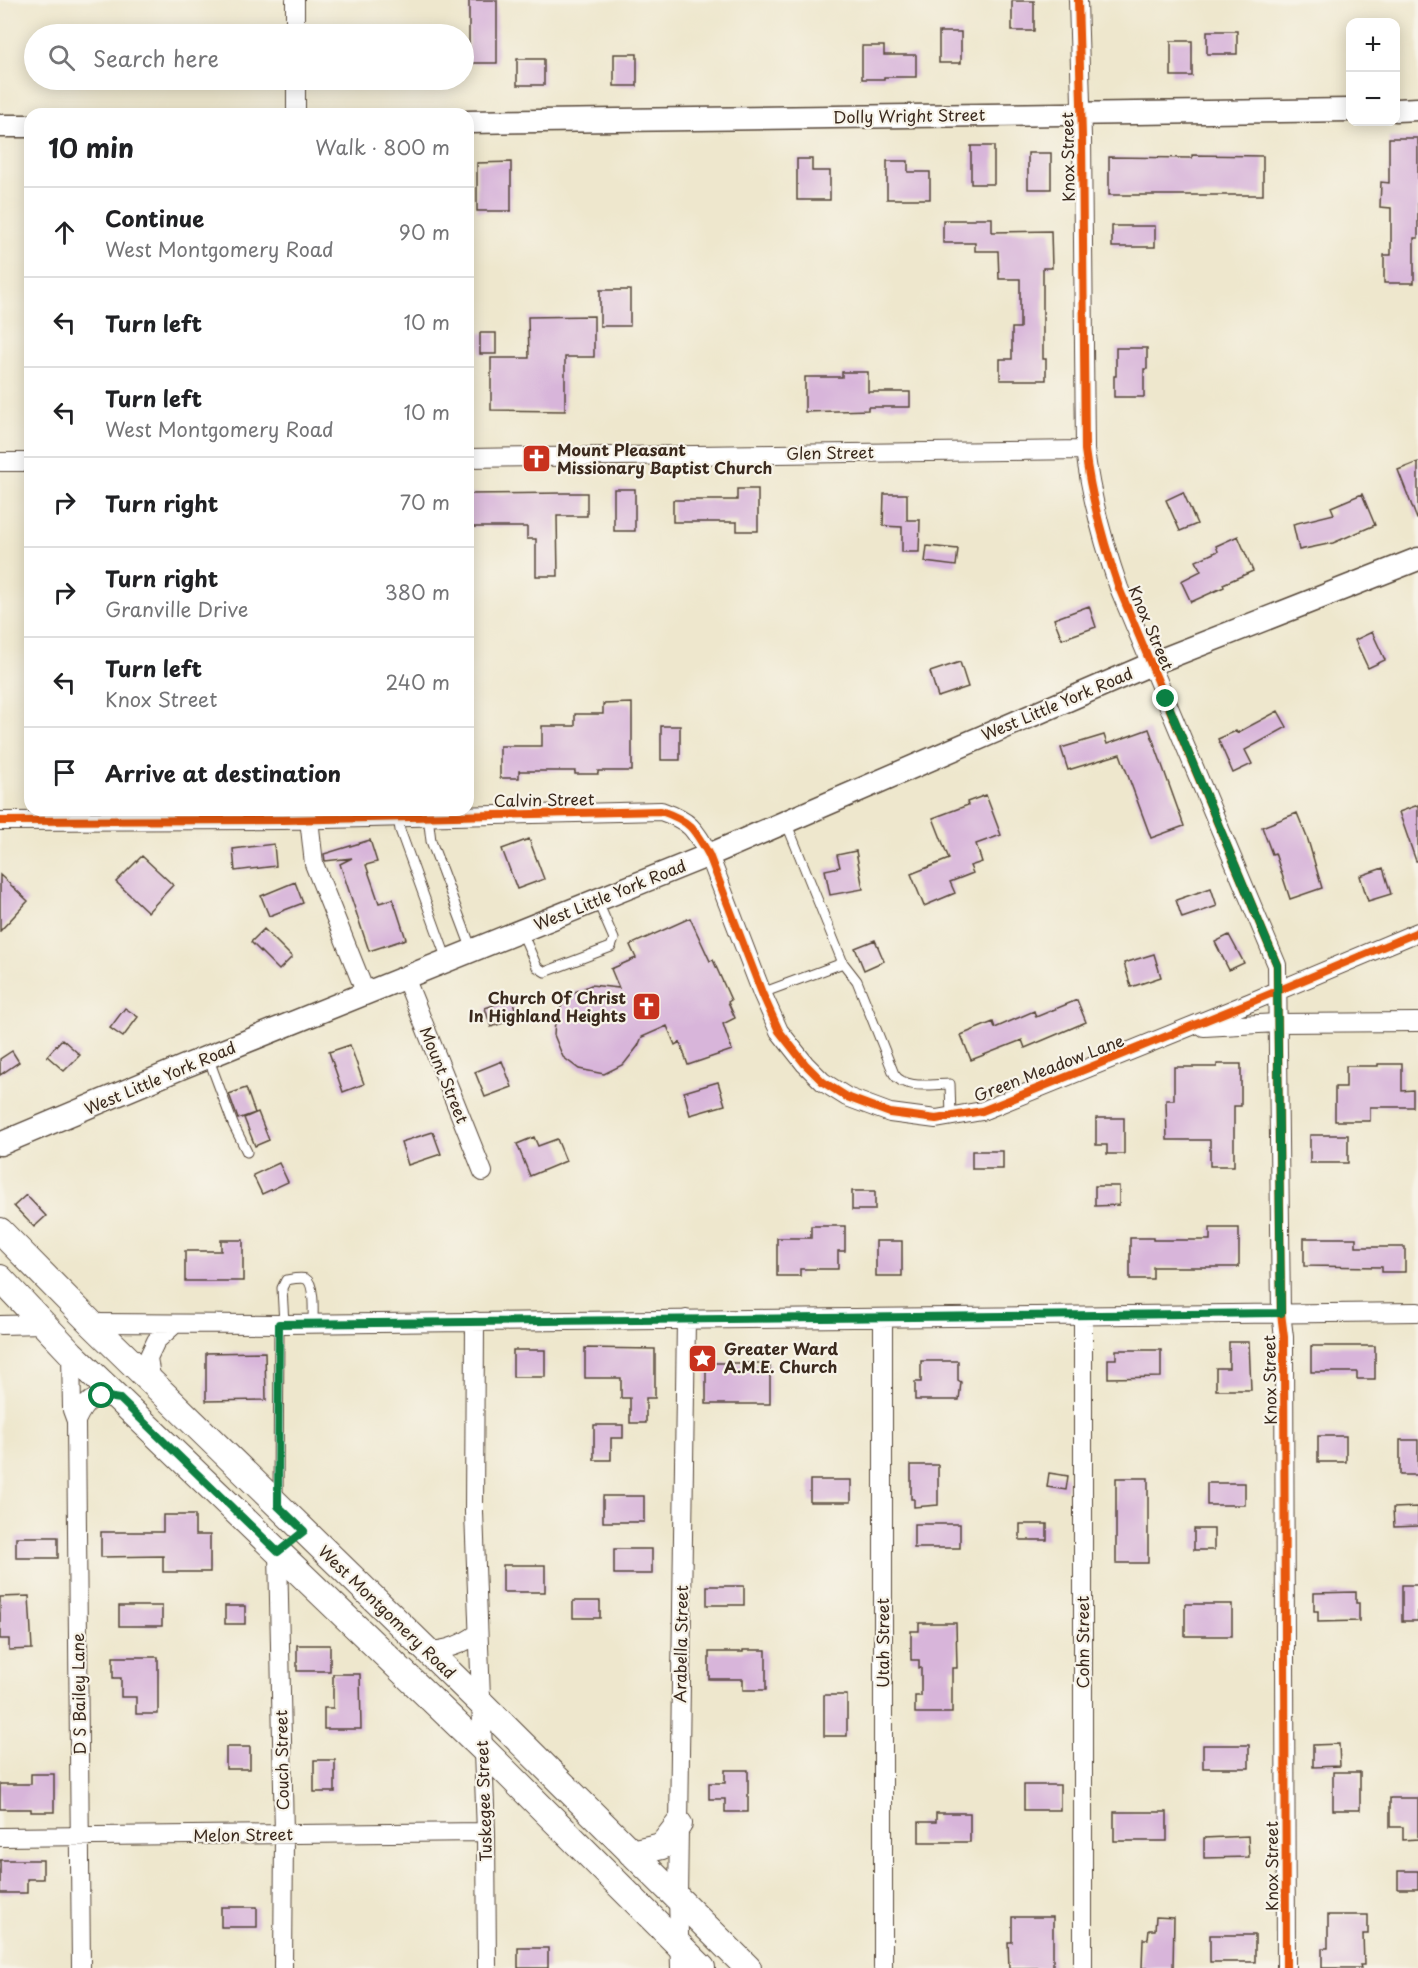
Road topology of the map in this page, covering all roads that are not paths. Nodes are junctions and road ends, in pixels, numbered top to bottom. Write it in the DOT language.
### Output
graph roads {
  1 [pos="295,0"];
  2 [pos="1078,0"];
  3 [pos="296,24"];
  4 [pos="296,90"];
  5 [pos="296,108"];
  6 [pos="1346,110"];
  7 [pos="1400,110"];
  8 [pos="1418,110"];
  9 [pos="1081,114"];
  10 [pos="474,122"];
  11 [pos="0,126"];
  12 [pos="24,126"];
  13 [pos="1084,450"];
  14 [pos="474,458"];
  15 [pos="0,462"];
  16 [pos="24,462"];
  17 [pos="1418,559"];
  18 [pos="1151,664"];
  19 [pos="474,815"];
  20 [pos="220,816"];
  21 [pos="308,816"];
  22 [pos="368,816"];
  23 [pos="428,816"];
  24 [pos="398,817"];
  25 [pos="0,821"];
  26 [pos="786,822"];
  27 [pos="709,855"];
  28 [pos="597,900"];
  29 [pos="521,930"];
  30 [pos="1418,932"];
  31 [pos="472,950"];
  32 [pos="447,960"];
  33 [pos="843,963"];
  34 [pos="405,977"];
  35 [pos="1277,991"];
  36 [pos="762,993"];
  37 [pos="366,994"];
  38 [pos="1418,1022"];
  39 [pos="1277,1023"];
  40 [pos="1186,1028"];
  41 [pos="208,1057"];
  42 [pos="951,1117"];
  43 [pos="0,1144"];
  44 [pos="247,1152"];
  45 [pos="483,1172"];
  46 [pos="0,1231"];
  47 [pos="7,1285"];
  48 [pos="1418,1312"];
  49 [pos="1281,1313"];
  50 [pos="1083,1316"];
  51 [pos="883,1318"];
  52 [pos="686,1319"];
  53 [pos="0,1320"];
  54 [pos="475,1321"];
  55 [pos="91,1323"];
  56 [pos="313,1323"];
  57 [pos="45,1324"];
  58 [pos="175,1324"];
  59 [pos="282,1324"];
  60 [pos="0,1325"];
  61 [pos="71,1353"];
  62 [pos="152,1383"];
  63 [pos="120,1399"];
  64 [pos="76,1421"];
  65 [pos="278,1506"];
  66 [pos="304,1531"];
  67 [pos="278,1552"];
  68 [pos="478,1633"];
  69 [pos="427,1651"];
  70 [pos="480,1702"];
  71 [pos="482,1748"];
  72 [pos="679,1824"];
  73 [pos="486,1832"];
  74 [pos="284,1834"];
  75 [pos="80,1836"];
  76 [pos="0,1837"];
  77 [pos="631,1853"];
  78 [pos="678,1899"];
  79 [pos="680,1957"];
  80 [pos="81,1968"];
  81 [pos="283,1968"];
  82 [pos="487,1968"];
  83 [pos="702,1968"];
  84 [pos="748,1968"];
  85 [pos="883,1968"];
  86 [pos="1083,1968"];
  87 [pos="1286,1968"];
  1 -- 3 [label="street"];
  2 -- 9 [label="street, Knox Street"];
  4 -- 5 [label="street"];
  6 -- 9 [label="street, Dolly Wright Street"];
  7 -- 8 [label="street"];
  9 -- 10 [label="street, Dolly Wright Street"];
  9 -- 13 [label="street, Knox Street"];
  11 -- 12 [label="street"];
  13 -- 14 [label="street, Glen Street"];
  13 -- 18 [label="street, Knox Street"];
  15 -- 16 [label="street"];
  17 -- 18 [label="street, West Little York Road"];
  18 -- 26 [label="street, West Little York Road"];
  18 -- 35 [label="street, Knox Street"];
  19 -- 27 [label="street, Calvin Street"];
  20 -- 25 [label="street, Calvin Street"];
  21 -- 37 [label="street"];
  22 -- 24 [label="street, Calvin Street"];
  23 -- 24 [label="street, Calvin Street"];
  23 -- 31 [label="lane"];
  24 -- 32 [label="lane"];
  26 -- 27 [label="street, West Little York Road"];
  26 -- 33 [label="lane"];
  27 -- 28 [label="street, West Little York Road"];
  27 -- 36 [label="street, Green Meadow Lane"];
  28 -- 29 [label="street, West Little York Road"];
  28 -- 29 [label="lane"];
  29 -- 31 [label="street, West Little York Road"];
  30 -- 35 [label="street, Green Meadow Lane"];
  31 -- 32 [label="street, West Little York Road"];
  32 -- 34 [label="street, West Little York Road"];
  33 -- 36 [label="lane"];
  33 -- 42 [label="lane"];
  34 -- 37 [label="street, West Little York Road"];
  34 -- 45 [label="street, Mount Street"];
  35 -- 39 [label="street, Knox Street"];
  35 -- 40 [label="street, Green Meadow Lane"];
  36 -- 42 [label="street, Green Meadow Lane"];
  37 -- 41 [label="street, West Little York Road"];
  38 -- 39 [label="street"];
  39 -- 40 [label="street"];
  39 -- 49 [label="street, Knox Street"];
  40 -- 42 [label="street, Green Meadow Lane"];
  41 -- 43 [label="street, West Little York Road"];
  41 -- 44 [label="lane"];
  46 -- 55 [label="main road, West Montgomery Road"];
  47 -- 53 [label="street"];
  47 -- 57 [label="main road, West Montgomery Road"];
  48 -- 49 [label="street"];
  49 -- 50 [label="street"];
  49 -- 87 [label="street, Knox Street"];
  50 -- 51 [label="street"];
  50 -- 86 [label="street, Cohn Street"];
  51 -- 52 [label="street"];
  51 -- 85 [label="street, Utah Street"];
  52 -- 54 [label="street"];
  52 -- 72 [label="street, Arabella Street"];
  54 -- 56 [label="street"];
  54 -- 68 [label="street, Tuskegee Street"];
  55 -- 58 [label="street"];
  55 -- 62 [label="main road, West Montgomery Road"];
  56 -- 59 [label="street"];
  56 -- 59 [label="lane"];
  57 -- 60 [label="street"];
  57 -- 61 [label="main road, West Montgomery Road"];
  58 -- 59 [label="street"];
  58 -- 62 [label="street"];
  59 -- 65 [label="lane"];
  61 -- 63 [label="main road, West Montgomery Road"];
  61 -- 64 [label="street, D S Bailey Lane"];
  62 -- 65 [label="main road, West Montgomery Road"];
  63 -- 64 [label="street"];
  63 -- 67 [label="main road, West Montgomery Road"];
  64 -- 75 [label="street, D S Bailey Lane"];
  65 -- 66 [label="main road, West Montgomery Road"];
  66 -- 67 [label="main road"];
  66 -- 69 [label="main road, West Montgomery Road"];
  67 -- 71 [label="main road, West Montgomery Road"];
  67 -- 74 [label="street, Couch Street"];
  68 -- 69 [label="street"];
  68 -- 70 [label="street, Tuskegee Street"];
  69 -- 70 [label="main road, West Montgomery Road"];
  70 -- 71 [label="street, Tuskegee Street"];
  70 -- 77 [label="main road, West Montgomery Road"];
  71 -- 73 [label="street, Tuskegee Street"];
  71 -- 79 [label="main road, West Montgomery Road"];
  72 -- 77 [label="main road"];
  72 -- 78 [label="street, Arabella Street"];
  73 -- 74 [label="street, Melon Street"];
  73 -- 82 [label="street, Tuskegee Street"];
  74 -- 75 [label="street, Melon Street"];
  74 -- 81 [label="street, Couch Street"];
  75 -- 76 [label="street, Melon Street"];
  75 -- 80 [label="street, D S Bailey Lane"];
  77 -- 78 [label="main road, West Montgomery Road"];
  78 -- 79 [label="street, Arabella Street"];
  78 -- 84 [label="main road, West Montgomery Road"];
  79 -- 83 [label="main road, West Montgomery Road"];
}
